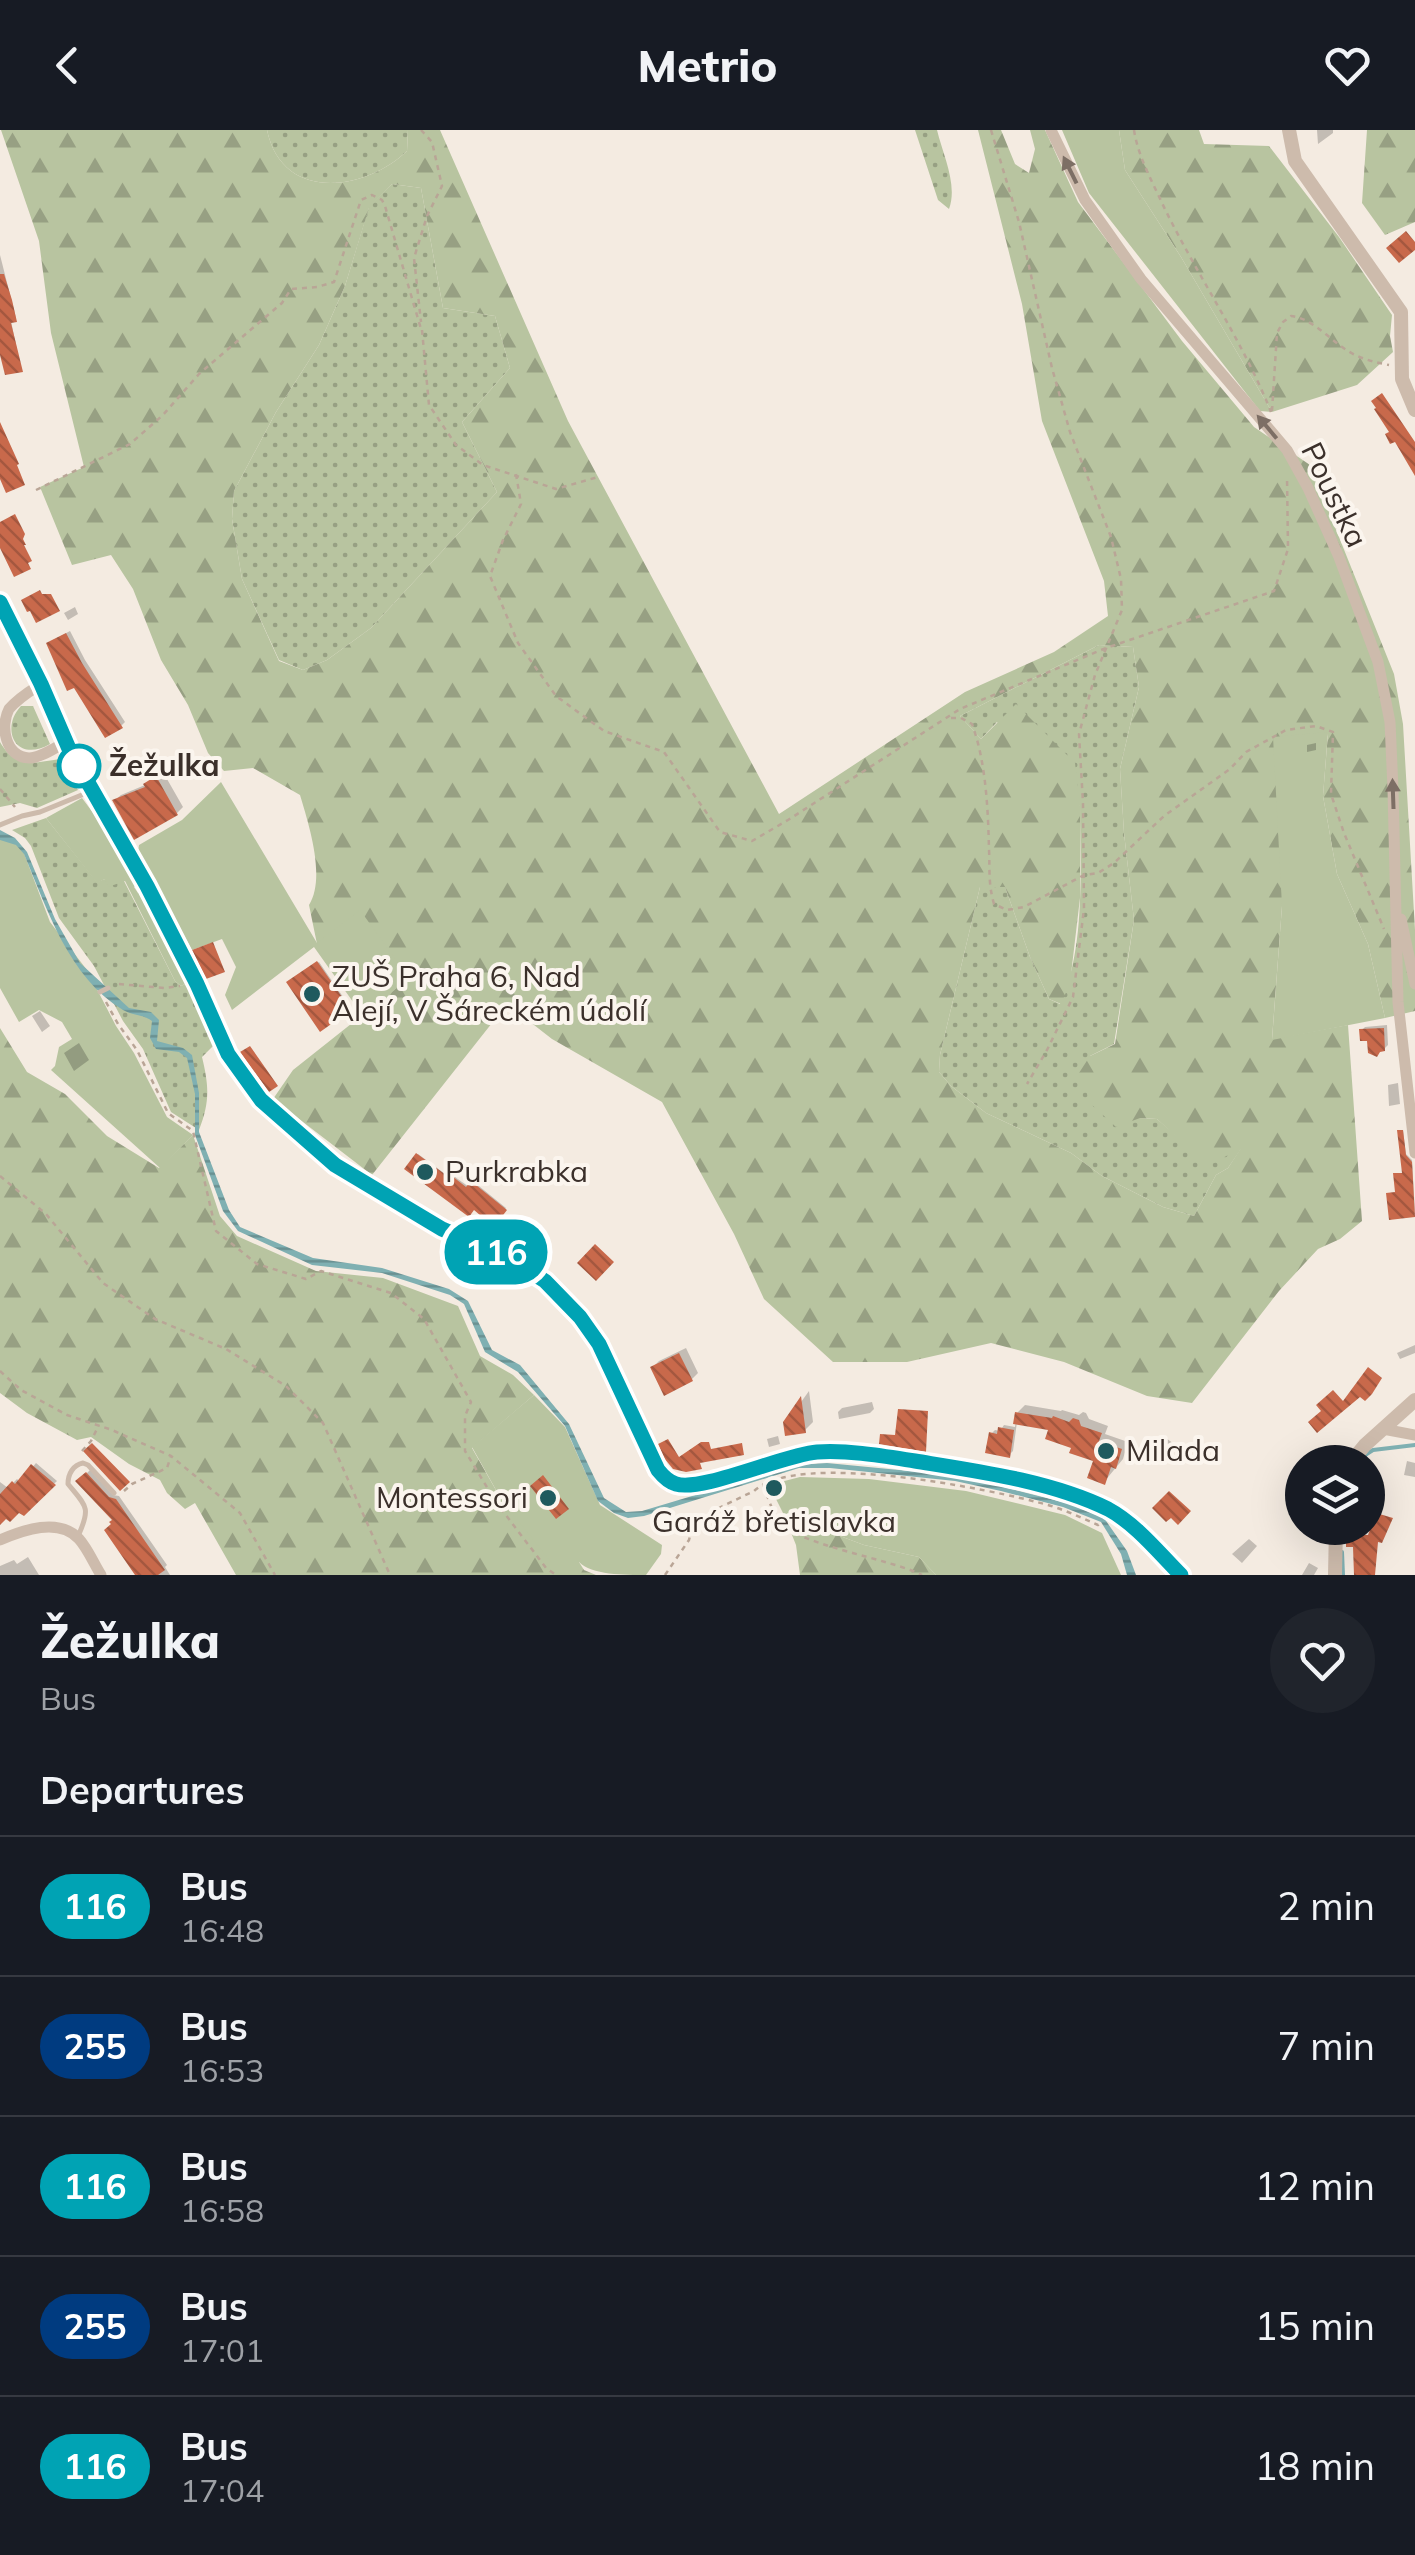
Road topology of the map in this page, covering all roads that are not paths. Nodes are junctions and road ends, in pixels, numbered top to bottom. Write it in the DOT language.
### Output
graph roads {
  1 [pos="1051,130"];
  2 [pos="1290,130"];
  3 [pos="1401,312"];
  4 [pos="1415,323"];
  5 [pos="1415,410"];
  6 [pos="0,601"];
  7 [pos="41,684"];
  8 [pos="1,722"];
  9 [pos="66,742"];
  10 [pos="92,791"];
  11 [pos="1,824"];
  12 [pos="1396,892"];
  13 [pos="1415,984"];
  14 [pos="1415,1153"];
  15 [pos="1415,1400"];
  16 [pos="1383,1429"];
  17 [pos="1415,1435"];
  18 [pos="1365,1445"];
  19 [pos="114,1493"];
  20 [pos="78,1537"];
  21 [pos="0,1540"];
  22 [pos="1336,1545"];
  23 [pos="102,1575"];
  24 [pos="1181,1575"];
  25 [pos="1335,1575"];
  12 -- 1 [label="street, Poustka, one-way"];
  2 -- 3 [label="street"];
  3 -- 4 [label="street"];
  3 -- 5 [label="street"];
  6 -- 7 [label="street"];
  7 -- 8 [label="street"];
  7 -- 9 [label="street"];
  8 -- 9 [label="street"];
  9 -- 10 [label="street"];
  10 -- 11 [label="lane"];
  10 -- 24 [label="street"];
  12 -- 13 [label="street, Poustka"];
  12 -- 14 [label="street, Poustka"];
  15 -- 16 [label="street"];
  16 -- 17 [label="street"];
  16 -- 18 [label="street"];
  19 -- 20 [label="lane"];
  20 -- 21 [label="street"];
  20 -- 23 [label="street"];
  22 -- 25 [label="street"];
}
